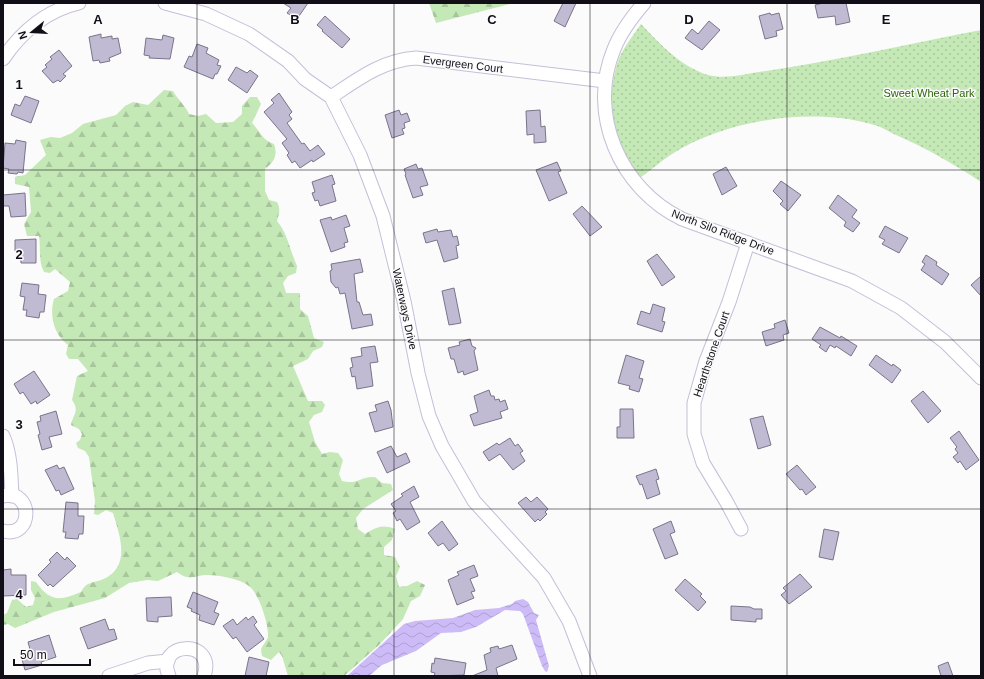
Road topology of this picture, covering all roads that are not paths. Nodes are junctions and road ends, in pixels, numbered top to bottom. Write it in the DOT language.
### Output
graph roads {
  1 [pos="79,3"];
  2 [pos="165,3"];
  3 [pos="644,3"];
  4 [pos="3,59"];
  5 [pos="605,81"];
  6 [pos="331,97"];
  7 [pos="748,244"];
  8 [pos="981,378"];
  9 [pos="3,436"];
  10 [pos="8,496"];
  11 [pos="741,529"];
  12 [pos="3,531"];
  13 [pos="168,661"];
  14 [pos="109,676"];
  15 [pos="169,676"];
  16 [pos="204,676"];
  17 [pos="590,676"];
  1 -- 4 [label="street"];
  2 -- 6 [label="street, Waterways Drive"];
  3 -- 5 [label="street, North Silo Ridge Drive"];
  5 -- 6 [label="street, Evergreen Court"];
  5 -- 7 [label="street, North Silo Ridge Drive"];
  6 -- 17 [label="street, Waterways Drive"];
  7 -- 8 [label="street, North Silo Ridge Drive"];
  7 -- 11 [label="street, Hearthstone Court"];
  9 -- 10 [label="street"];
  10 -- 12 [label="street"];
  13 -- 14 [label="street"];
  13 -- 15 [label="street"];
  13 -- 16 [label="street"];
}
